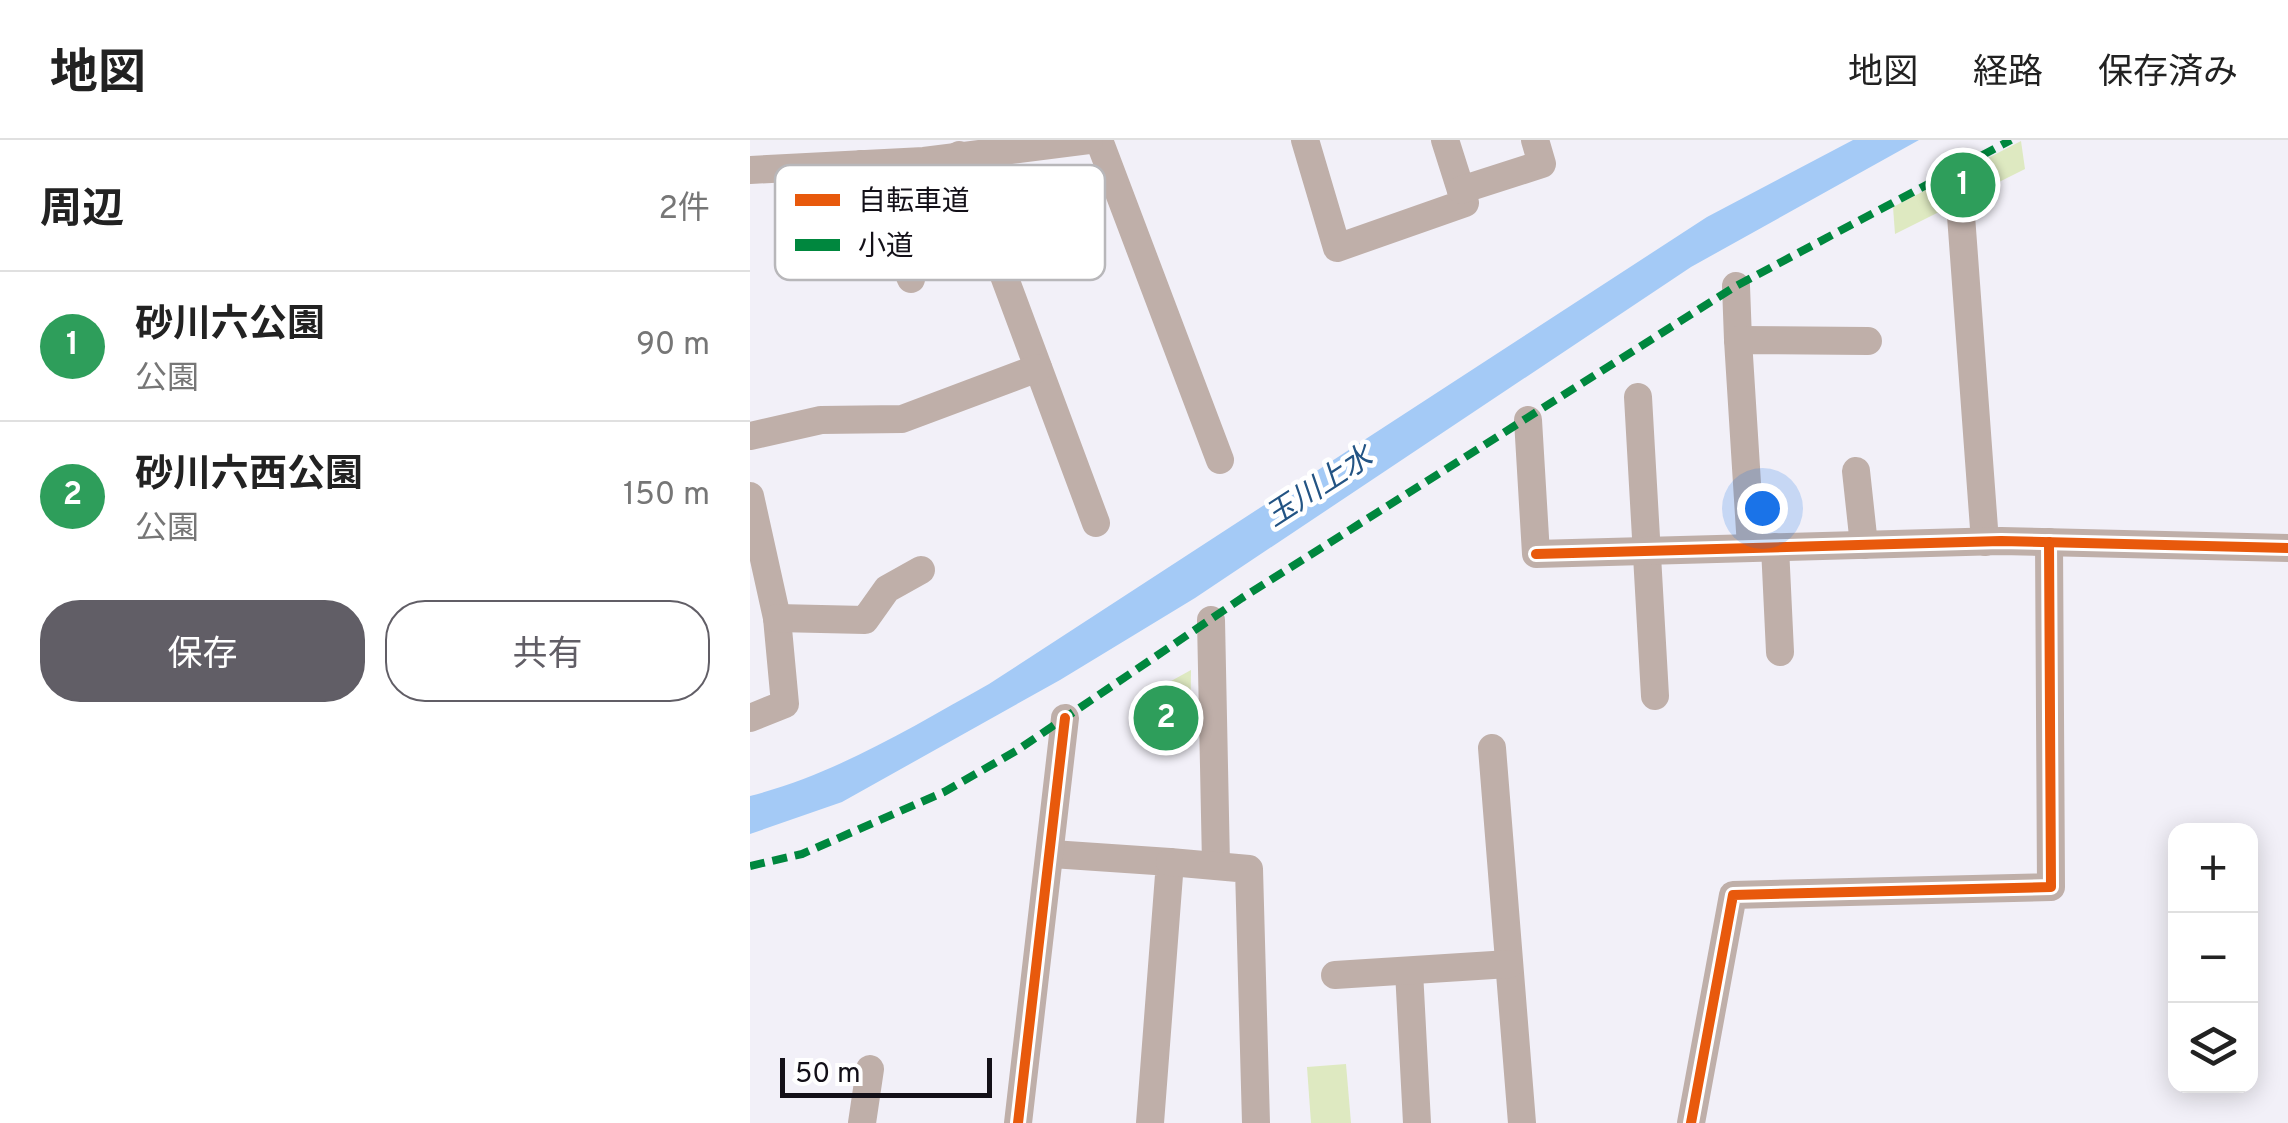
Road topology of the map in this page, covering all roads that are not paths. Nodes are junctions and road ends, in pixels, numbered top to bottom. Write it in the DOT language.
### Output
graph roads {
  1 [pos="1089,140"];
  2 [pos="1100,140"];
  3 [pos="1305,140"];
  4 [pos="1445,140"];
  5 [pos="1535,140"];
  6 [pos="911,151"];
  7 [pos="958,155"];
  8 [pos="861,164"];
  9 [pos="842,165"];
  10 [pos="962,165"];
  11 [pos="775,169"];
  12 [pos="750,170"];
  13 [pos="1461,190"];
  14 [pos="1960,202"];
  15 [pos="1005,280"];
  16 [pos="1736,286"];
  17 [pos="1738,340"];
  18 [pos="1868,341"];
  19 [pos="1038,368"];
  20 [pos="1638,397"];
  21 [pos="1528,420"];
  22 [pos="750,436"];
  23 [pos="1220,460"];
  24 [pos="1856,472"];
  25 [pos="750,496"];
  26 [pos="1096,523"];
  27 [pos="1985,542"];
  28 [pos="2049,542"];
  29 [pos="1864,544"];
  30 [pos="1763,547"];
  31 [pos="2288,548"];
  32 [pos="1646,550"];
  33 [pos="921,570"];
  34 [pos="777,618"];
  35 [pos="1211,620"];
  36 [pos="1780,652"];
  37 [pos="1655,696"];
  38 [pos="750,718"];
  39 [pos="1065,718"];
  40 [pos="1492,748"];
  41 [pos="1052,854"];
  42 [pos="1170,862"];
  43 [pos="1216,864"];
  44 [pos="1509,964"];
  45 [pos="1409,970"];
  46 [pos="1335,975"];
  47 [pos="870,1069"];
  48 [pos="862,1123"];
  49 [pos="1018,1123"];
  50 [pos="1150,1123"];
  51 [pos="1256,1123"];
  52 [pos="1417,1123"];
  53 [pos="1522,1123"];
  54 [pos="1691,1123"];
  1 -- 7 [label="street"];
  2 -- 23 [label="street"];
  3 -- 13 [label="street"];
  4 -- 13 [label="street"];
  5 -- 13 [label="street"];
  6 -- 7 [label="street"];
  6 -- 8 [label="street"];
  7 -- 10 [label="street"];
  8 -- 9 [label="street"];
  11 -- 12 [label="street"];
  14 -- 27 [label="street"];
  15 -- 19 [label="street"];
  16 -- 17 [label="street"];
  17 -- 18 [label="street"];
  17 -- 30 [label="street"];
  19 -- 22 [label="street"];
  19 -- 26 [label="street"];
  20 -- 32 [label="street"];
  21 -- 32 [label="street"];
  24 -- 29 [label="street"];
  25 -- 34 [label="street"];
  27 -- 28 [label="street"];
  27 -- 29 [label="street"];
  28 -- 31 [label="street"];
  28 -- 54 [label="street"];
  29 -- 30 [label="street"];
  30 -- 32 [label="street"];
  30 -- 36 [label="street"];
  32 -- 37 [label="street"];
  33 -- 34 [label="street"];
  34 -- 38 [label="street"];
  35 -- 43 [label="street"];
  39 -- 41 [label="street"];
  40 -- 44 [label="street"];
  41 -- 42 [label="street"];
  41 -- 49 [label="street"];
  42 -- 43 [label="street"];
  42 -- 50 [label="street"];
  43 -- 51 [label="street"];
  44 -- 45 [label="street"];
  44 -- 53 [label="street"];
  45 -- 46 [label="street"];
  45 -- 52 [label="street"];
  47 -- 48 [label="street"];
}
